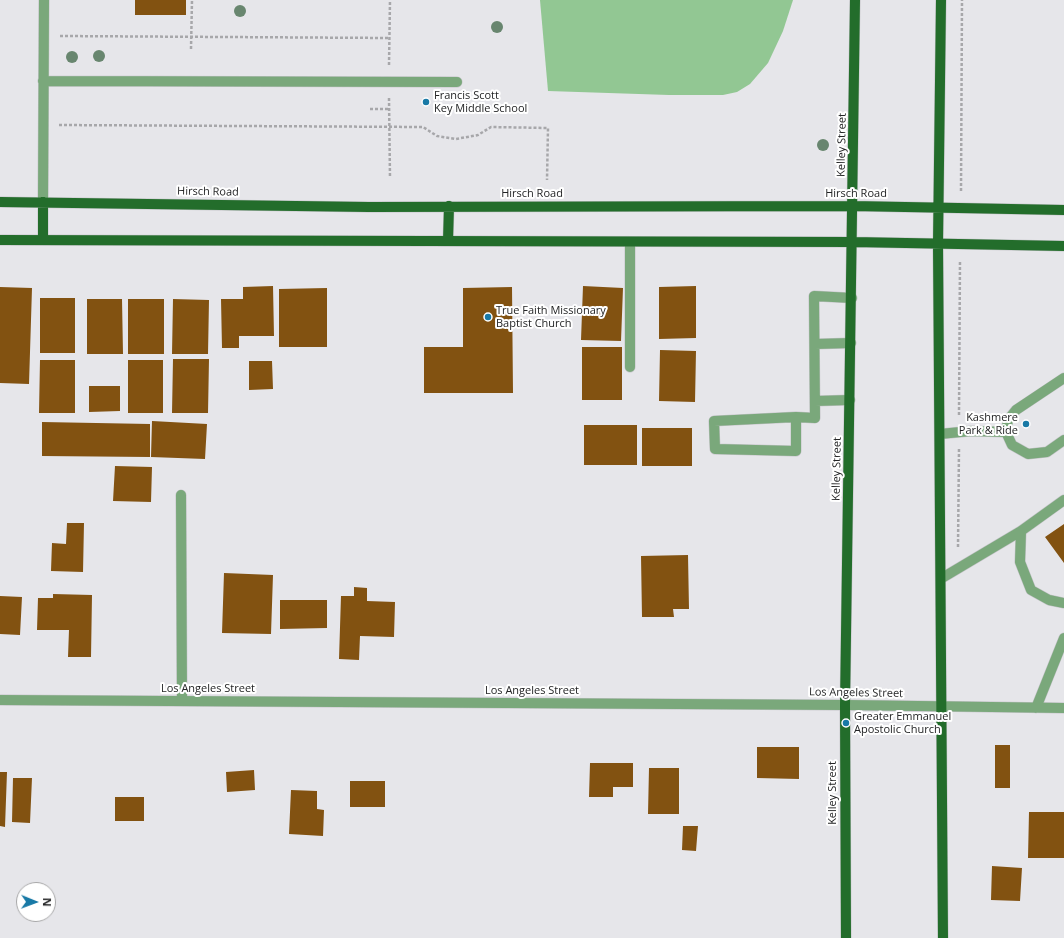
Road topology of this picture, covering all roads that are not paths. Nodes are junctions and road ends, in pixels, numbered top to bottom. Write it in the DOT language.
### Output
graph roads {
  1 [pos="44,0"];
  2 [pos="855,0"];
  3 [pos="941,0"];
  4 [pos="43,81"];
  5 [pos="457,82"];
  6 [pos="0,202"];
  7 [pos="43,202"];
  8 [pos="449,206"];
  9 [pos="852,206"];
  10 [pos="938,207"];
  11 [pos="1064,210"];
  12 [pos="43,239"];
  13 [pos="0,240"];
  14 [pos="448,242"];
  15 [pos="630,242"];
  16 [pos="853,242"];
  17 [pos="938,244"];
  18 [pos="1064,246"];
  19 [pos="852,298"];
  20 [pos="851,343"];
  21 [pos="815,344"];
  22 [pos="630,367"];
  23 [pos="1064,378"];
  24 [pos="850,400"];
  25 [pos="815,401"];
  26 [pos="796,417"];
  27 [pos="1006,432"];
  28 [pos="940,434"];
  29 [pos="1064,440"];
  30 [pos="181,495"];
  31 [pos="1064,500"];
  32 [pos="1022,531"];
  33 [pos="942,578"];
  34 [pos="1064,602"];
  35 [pos="1064,638"];
  36 [pos="0,700"];
  37 [pos="182,701"];
  38 [pos="845,705"];
  39 [pos="943,707"];
  40 [pos="1036,708"];
  41 [pos="1064,708"];
  42 [pos="846,938"];
  43 [pos="943,938"];
  1 -- 4 [label="street"];
  2 -- 9 [label="main road, Kelley Street"];
  3 -- 10 [label="main road"];
  4 -- 5 [label="street"];
  4 -- 7 [label="street"];
  6 -- 7 [label="main road, Hirsch Road"];
  7 -- 8 [label="main road, Hirsch Road"];
  7 -- 12 [label="main road"];
  8 -- 9 [label="main road, Hirsch Road"];
  8 -- 14 [label="main road"];
  9 -- 10 [label="main road, Hirsch Road"];
  9 -- 16 [label="main road, Kelley Street"];
  10 -- 11 [label="main road, Hirsch Road"];
  10 -- 17 [label="main road"];
  12 -- 13 [label="main road"];
  12 -- 14 [label="main road"];
  14 -- 15 [label="main road"];
  15 -- 16 [label="main road"];
  15 -- 22 [label="street"];
  16 -- 17 [label="main road"];
  16 -- 19 [label="main road, Kelley Street"];
  17 -- 18 [label="main road"];
  17 -- 28 [label="main road"];
  19 -- 20 [label="main road, Kelley Street"];
  19 -- 21 [label="street"];
  20 -- 21 [label="street"];
  20 -- 24 [label="main road, Kelley Street"];
  21 -- 25 [label="street"];
  23 -- 27 [label="street"];
  24 -- 25 [label="street"];
  24 -- 38 [label="main road, Kelley Street"];
  25 -- 26 [label="street"];
  26 -- 26 [label="street"];
  27 -- 28 [label="street"];
  27 -- 29 [label="street"];
  28 -- 33 [label="main road"];
  30 -- 37 [label="street"];
  31 -- 32 [label="street"];
  32 -- 33 [label="street"];
  32 -- 34 [label="street"];
  33 -- 39 [label="main road"];
  35 -- 40 [label="street"];
  36 -- 37 [label="street, Los Angeles Street"];
  37 -- 38 [label="street, Los Angeles Street"];
  38 -- 39 [label="street, Los Angeles Street"];
  38 -- 42 [label="main road, Kelley Street"];
  39 -- 40 [label="street, Los Angeles Street"];
  39 -- 43 [label="main road"];
  40 -- 41 [label="street, Los Angeles Street"];
}
